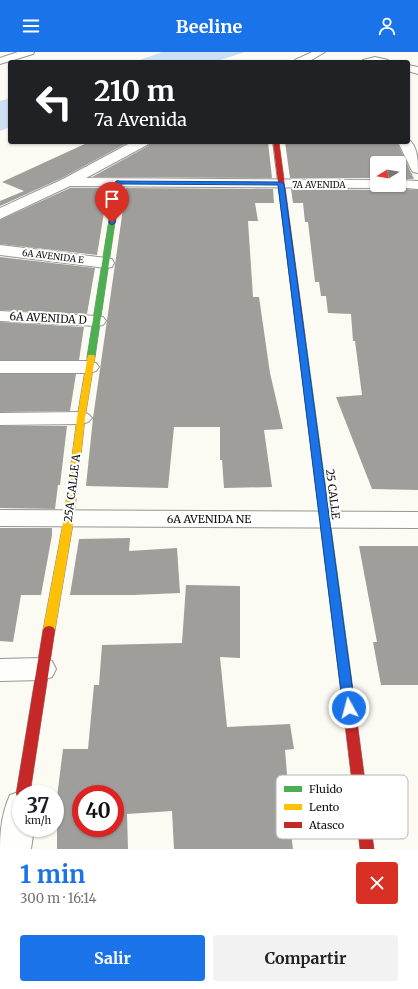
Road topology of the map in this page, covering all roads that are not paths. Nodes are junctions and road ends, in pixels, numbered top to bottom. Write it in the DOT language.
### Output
graph roads {
  1 [pos="29,52"];
  2 [pos="320,52"];
  3 [pos="303,60"];
  4 [pos="0,61"];
  5 [pos="138,144"];
  6 [pos="276,144"];
  7 [pos="406,144"];
  8 [pos="418,169"];
  9 [pos="68,182"];
  10 [pos="118,182"];
  11 [pos="281,184"];
  12 [pos="370,184"];
  13 [pos="406,184"];
  14 [pos="418,184"];
  15 [pos="0,214"];
  16 [pos="0,250"];
  17 [pos="106,263"];
  18 [pos="0,316"];
  19 [pos="96,321"];
  20 [pos="0,367"];
  21 [pos="89,367"];
  22 [pos="81,418"];
  23 [pos="0,419"];
  24 [pos="0,518"];
  25 [pos="69,518"];
  26 [pos="324,520"];
  27 [pos="418,520"];
  28 [pos="42,669"];
  29 [pos="0,670"];
  30 [pos="357,775"];
  31 [pos="24,785"];
  32 [pos="16,837"];
  33 [pos="366,839"];
  34 [pos="14,849"];
  35 [pos="367,849"];
  1 -- 4 [label="street"];
  2 -- 3 [label="street"];
  5 -- 9 [label="street"];
  6 -- 11 [label="street, 25 CALLE"];
  7 -- 8 [label="street"];
  9 -- 10 [label="street, 7A AVENIDA"];
  9 -- 15 [label="street"];
  10 -- 11 [label="street, 7A AVENIDA"];
  10 -- 17 [label="street, 25A CALLE A"];
  11 -- 12 [label="street, 7A AVENIDA"];
  11 -- 26 [label="street, 25 CALLE"];
  13 -- 14 [label="street"];
  16 -- 17 [label="street, 6A AVENIDA E"];
  17 -- 19 [label="street, 25A CALLE A"];
  18 -- 19 [label="street, 6A AVENIDA D"];
  19 -- 21 [label="street, 25A CALLE A"];
  20 -- 21 [label="street"];
  21 -- 22 [label="street, 25A CALLE A"];
  22 -- 23 [label="street"];
  22 -- 25 [label="street, 25A CALLE A"];
  24 -- 25 [label="street, 6A AVENIDA NE"];
  25 -- 26 [label="street, 6A AVENIDA NE"];
  25 -- 28 [label="street, 25A CALLE A"];
  26 -- 27 [label="street, 6A AVENIDA NE"];
  26 -- 30 [label="street, 25 CALLE"];
  28 -- 29 [label="street"];
  28 -- 31 [label="street, 25A CALLE A"];
  32 -- 34 [label="street"];
  33 -- 35 [label="street, 25 CALLE"];
}
